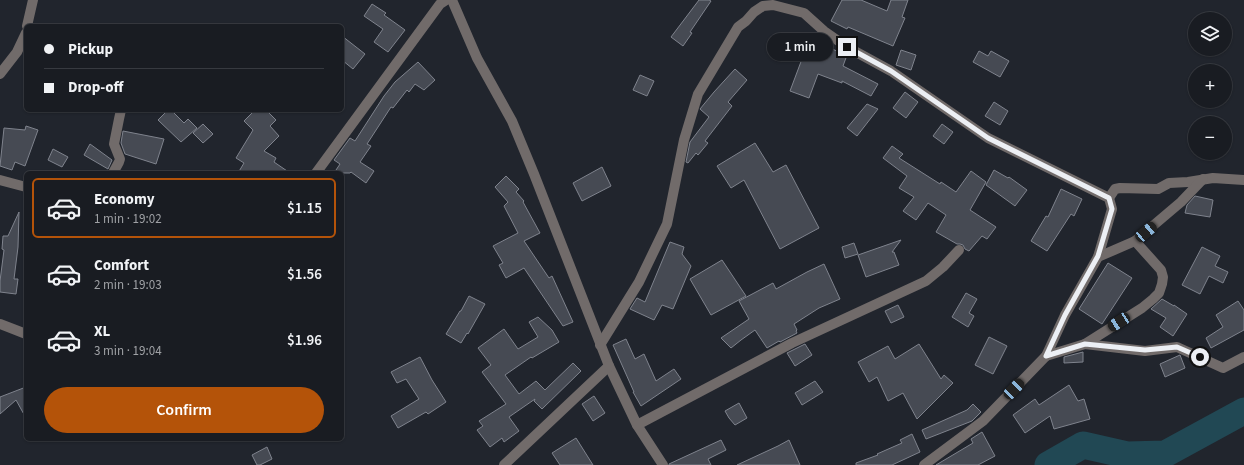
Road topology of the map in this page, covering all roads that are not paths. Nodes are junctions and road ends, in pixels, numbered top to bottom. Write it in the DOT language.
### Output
graph roads {
  1 [pos="33,0"];
  2 [pos="446,0"];
  3 [pos="452,0"];
  4 [pos="27,24"];
  5 [pos="24,37"];
  6 [pos="0,74"];
  7 [pos="120,112"];
  8 [pos="114,171"];
  9 [pos="317,171"];
  10 [pos="1203,179"];
  11 [pos="0,180"];
  12 [pos="1244,180"];
  13 [pos="24,186"];
  14 [pos="1109,198"];
  15 [pos="1135,242"];
  16 [pos="959,250"];
  17 [pos="1098,256"];
  18 [pos="0,324"];
  19 [pos="24,333"];
  20 [pos="1085,344"];
  21 [pos="600,345"];
  22 [pos="1046,356"];
  23 [pos="1244,357"];
  24 [pos="609,366"];
  25 [pos="637,425"];
  26 [pos="504,465"];
  27 [pos="664,465"];
  28 [pos="924,465"];
  1 -- 4 [label="street"];
  2 -- 9 [label="street"];
  3 -- 21 [label="street"];
  5 -- 6 [label="street"];
  7 -- 8 [label="street"];
  10 -- 12 [label="street"];
  10 -- 14 [label="street"];
  10 -- 15 [label="street"];
  11 -- 13 [label="street"];
  14 -- 17 [label="street"];
  14 -- 21 [label="street"];
  15 -- 17 [label="street"];
  15 -- 20 [label="street"];
  16 -- 25 [label="street"];
  17 -- 22 [label="street"];
  18 -- 19 [label="street"];
  20 -- 22 [label="street"];
  20 -- 23 [label="street"];
  21 -- 24 [label="street"];
  22 -- 28 [label="street"];
  24 -- 25 [label="street"];
  24 -- 26 [label="street"];
  25 -- 27 [label="street"];
}
